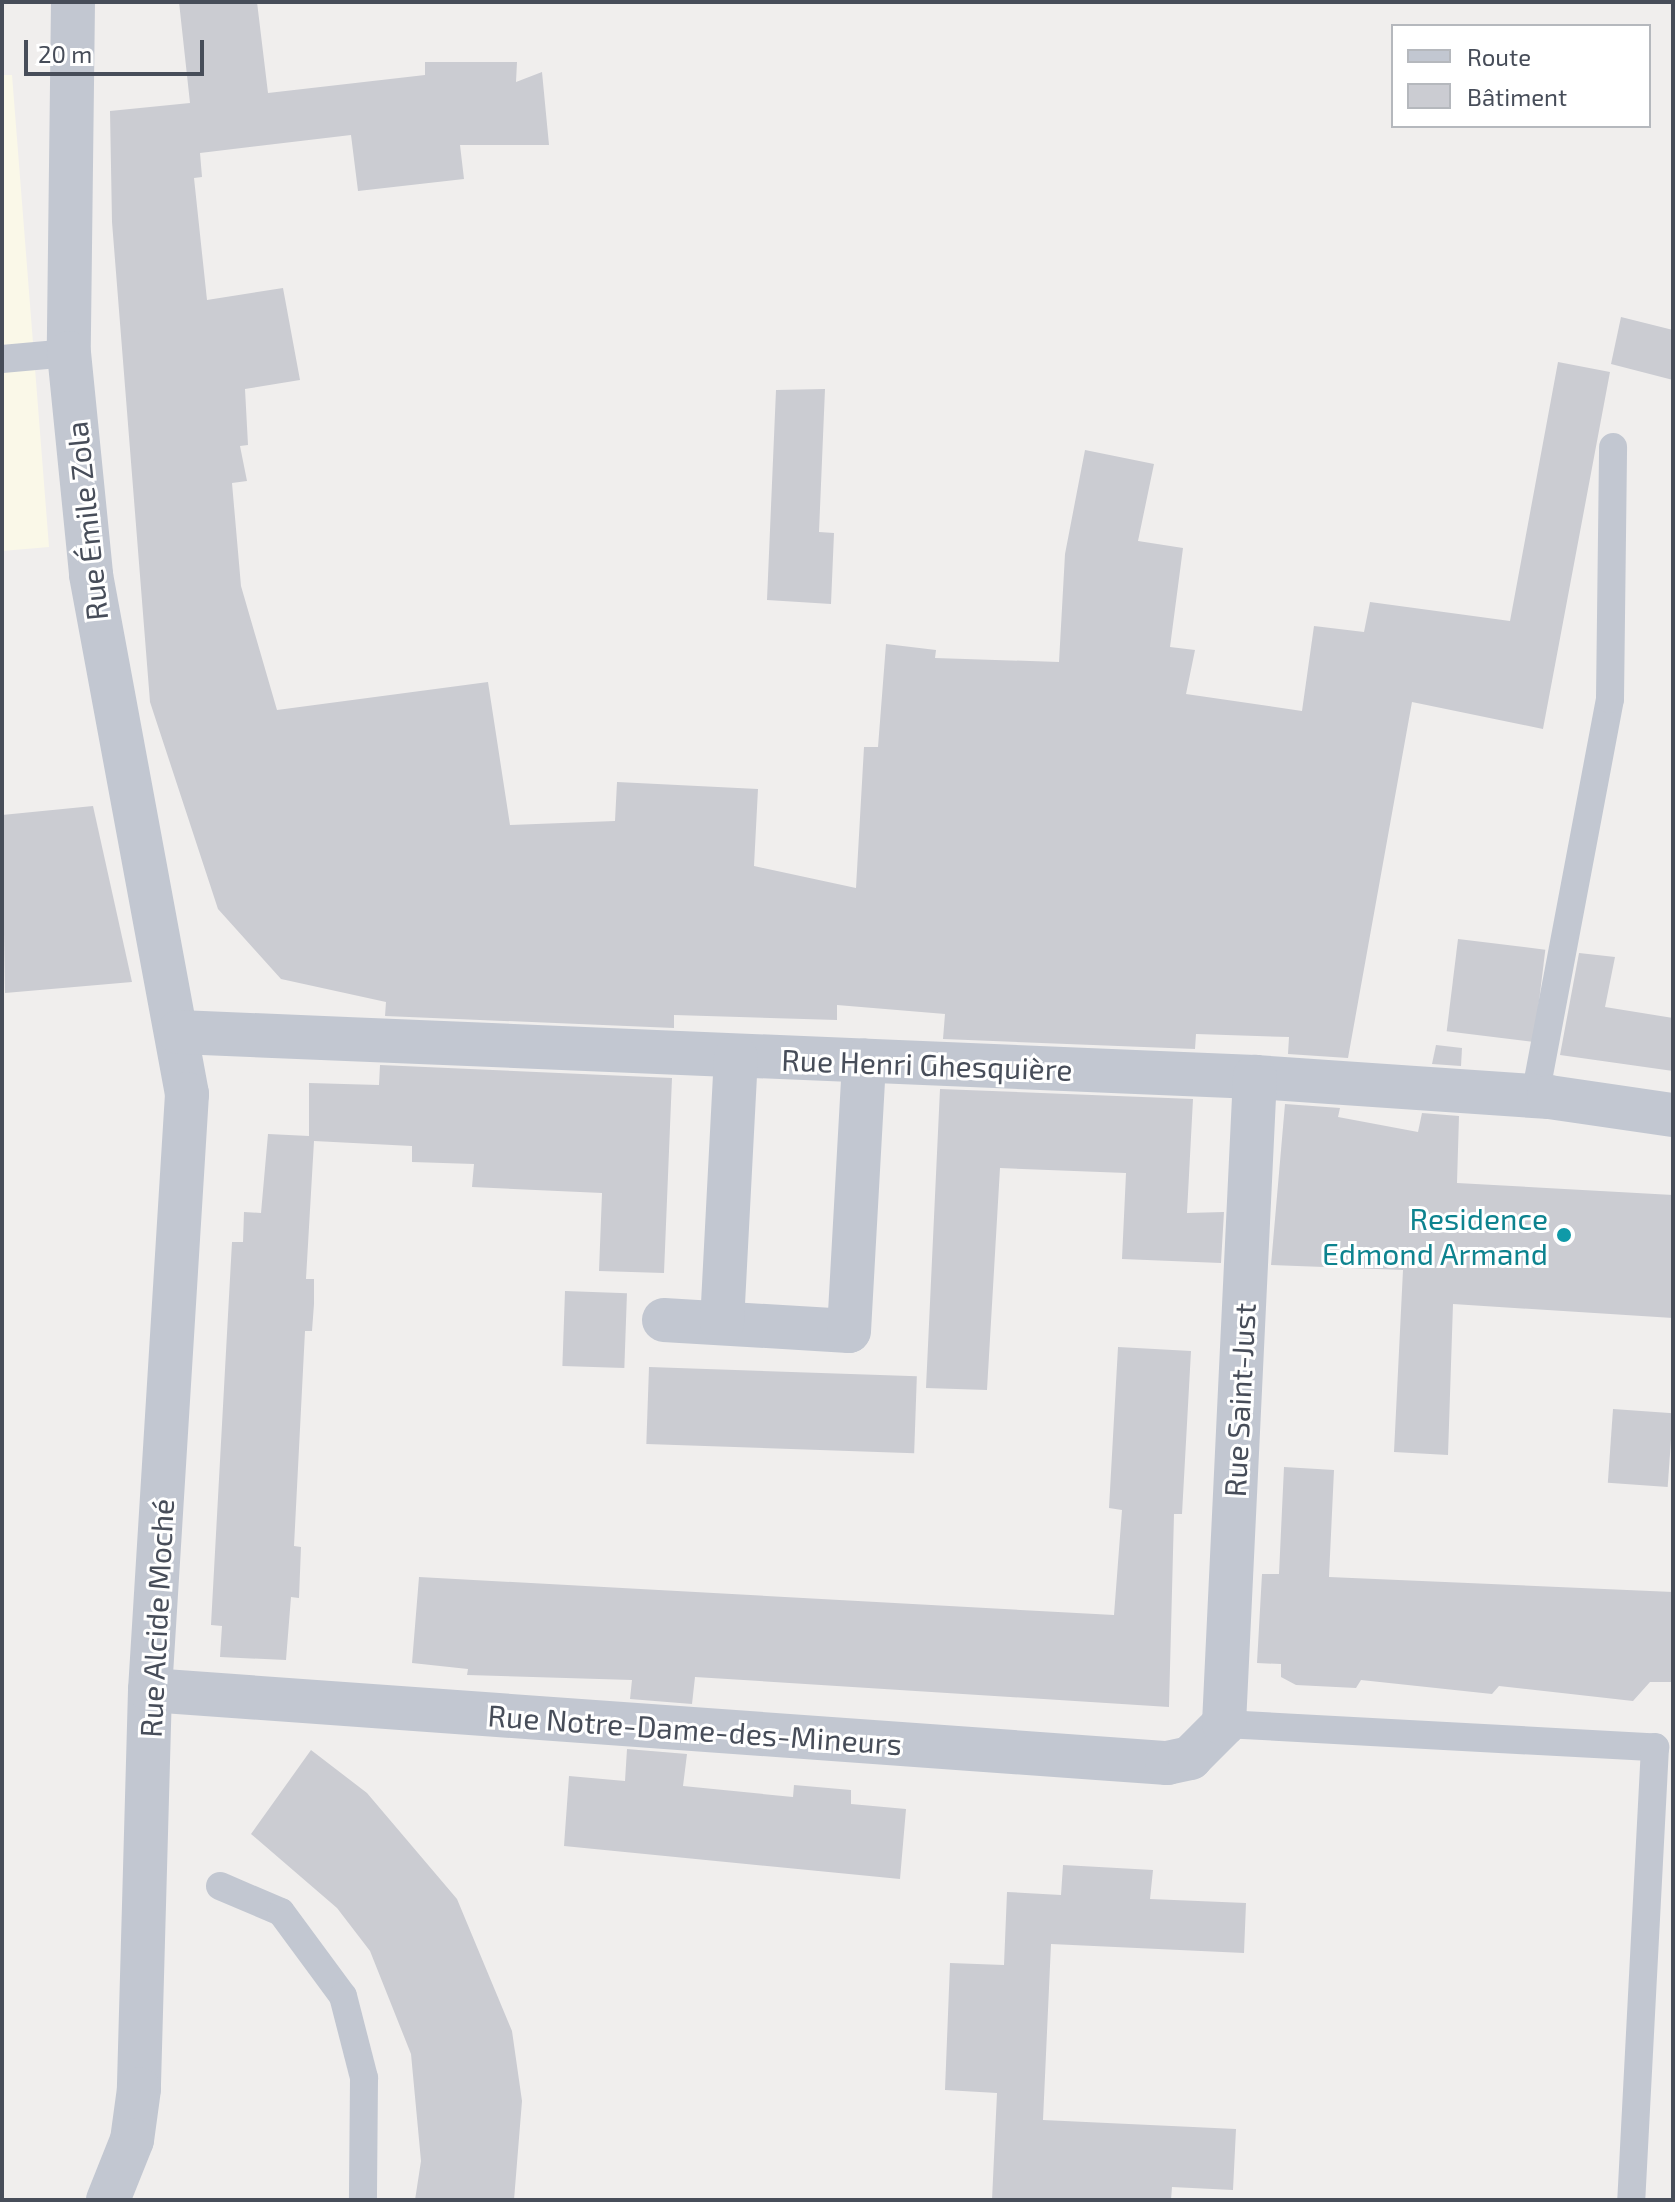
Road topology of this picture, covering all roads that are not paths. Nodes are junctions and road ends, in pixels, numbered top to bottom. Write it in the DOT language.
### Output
graph roads {
  1 [pos="73,2"];
  2 [pos="69,353"];
  3 [pos="2,359"];
  4 [pos="1613,447"];
  5 [pos="179,1032"];
  6 [pos="736,1057"];
  7 [pos="864,1060"];
  8 [pos="1255,1077"];
  9 [pos="1535,1096"];
  10 [pos="1673,1115"];
  11 [pos="664,1320"];
  12 [pos="722,1323"];
  13 [pos="150,1690"];
  14 [pos="1224,1724"];
  15 [pos="220,1886"];
  16 [pos="108,2200"];
  17 [pos="363,2200"];
  18 [pos="1631,2200"];
  1 -- 2 [label="street, Rue Émile Zola"];
  2 -- 3 [label="lane"];
  2 -- 5 [label="street, Rue Émile Zola"];
  4 -- 9 [label="lane"];
  5 -- 6 [label="street, Rue Henri Ghesquière"];
  5 -- 13 [label="street, Rue Alcide Moché"];
  6 -- 7 [label="street, Rue Henri Ghesquière"];
  6 -- 12 [label="street"];
  7 -- 8 [label="street, Rue Henri Ghesquière"];
  7 -- 12 [label="street"];
  8 -- 9 [label="street, Rue Henri Ghesquière"];
  8 -- 14 [label="street, Rue Saint-Just"];
  9 -- 10 [label="street, Rue Henri Ghesquière"];
  11 -- 12 [label="street"];
  13 -- 14 [label="street, Rue Notre-Dame-des-Mineurs"];
  13 -- 16 [label="street, Rue Alcide Moché"];
  14 -- 18 [label="lane"];
  15 -- 17 [label="lane"];
}
